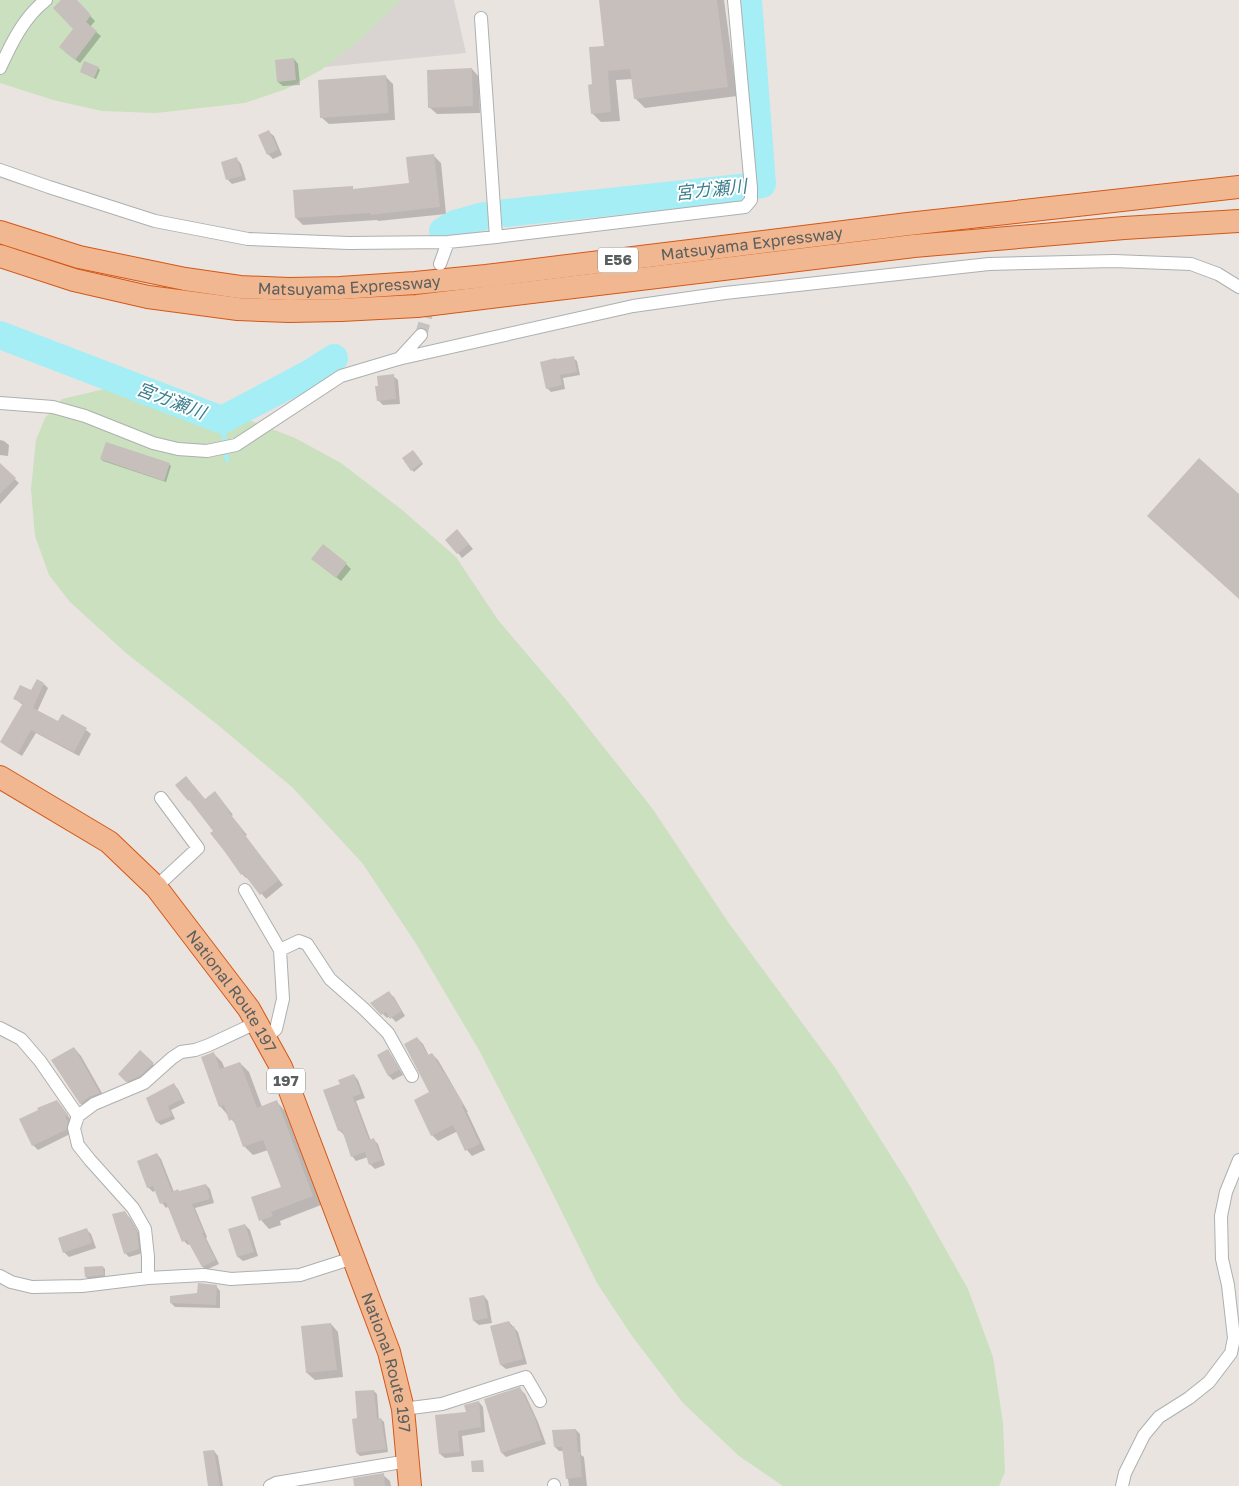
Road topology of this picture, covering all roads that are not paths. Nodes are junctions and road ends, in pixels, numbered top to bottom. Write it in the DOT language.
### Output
graph roads {
  1 [pos="46,0"];
  2 [pos="734,0"];
  3 [pos="481,18"];
  4 [pos="0,68"];
  5 [pos="0,170"];
  6 [pos="1239,188"];
  7 [pos="0,217"];
  8 [pos="1239,221"];
  9 [pos="0,232"];
  10 [pos="496,237"];
  11 [pos="448,242"];
  12 [pos="0,256"];
  13 [pos="0,262"];
  14 [pos="440,264"];
  15 [pos="150,273"];
  16 [pos="74,280"];
  17 [pos="1239,287"];
  18 [pos="421,335"];
  19 [pos="398,359"];
  20 [pos="0,403"];
  21 [pos="0,777"];
  22 [pos="161,798"];
  23 [pos="156,887"];
  24 [pos="245,890"];
  25 [pos="280,950"];
  26 [pos="0,1028"];
  27 [pos="260,1030"];
  28 [pos="412,1076"];
  29 [pos="78,1116"];
  30 [pos="1239,1160"];
  31 [pos="353,1258"];
  32 [pos="0,1276"];
  33 [pos="148,1278"];
  34 [pos="540,1401"];
  35 [pos="403,1409"];
  36 [pos="408,1461"];
  37 [pos="270,1486"];
  38 [pos="410,1486"];
  39 [pos="1122,1486"];
  1 -- 4 [label="street"];
  2 -- 10 [label="street"];
  3 -- 10 [label="street"];
  5 -- 11 [label="street"];
  6 -- 15 [label="highway, Matsuyama Expressway / E56"];
  7 -- 15 [label="highway"];
  8 -- 16 [label="highway, Matsuyama Expressway / E56"];
  9 -- 15 [label="highway, Matsuyama Expressway / E56"];
  10 -- 11 [label="street"];
  11 -- 14 [label="street"];
  12 -- 16 [label="highway, Matsuyama Expressway / E56"];
  13 -- 16 [label="highway"];
  17 -- 19 [label="street"];
  18 -- 19 [label="street"];
  19 -- 20 [label="street"];
  21 -- 23 [label="highway, National Route 197 / 197"];
  22 -- 23 [label="street"];
  23 -- 27 [label="highway, National Route 197 / 197"];
  24 -- 25 [label="street"];
  25 -- 27 [label="street"];
  25 -- 28 [label="street"];
  26 -- 29 [label="street"];
  27 -- 29 [label="street"];
  27 -- 31 [label="highway, National Route 197 / 197"];
  29 -- 33 [label="street"];
  30 -- 39 [label="street"];
  31 -- 33 [label="street"];
  31 -- 35 [label="highway, National Route 197 / 197"];
  32 -- 33 [label="street"];
  34 -- 35 [label="street"];
  35 -- 36 [label="highway, National Route 197 / 197"];
  36 -- 37 [label="street"];
  36 -- 38 [label="highway, National Route 197 / 197"];
}
